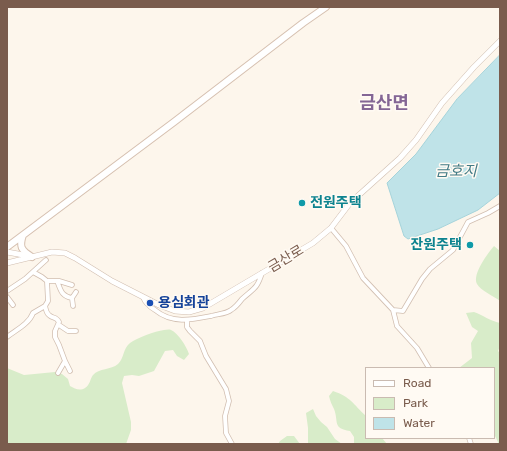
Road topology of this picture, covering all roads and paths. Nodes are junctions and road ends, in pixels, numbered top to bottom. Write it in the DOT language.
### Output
graph roads {
  1 [pos="326,7"];
  2 [pos="500,41"];
  3 [pos="500,206"];
  4 [pos="330,228"];
  5 [pos="23,235"];
  6 [pos="7,246"];
  7 [pos="7,252"];
  8 [pos="32,257"];
  9 [pos="46,260"];
  10 [pos="7,263"];
  11 [pos="33,272"];
  12 [pos="262,273"];
  13 [pos="46,281"];
  14 [pos="57,281"];
  15 [pos="72,285"];
  16 [pos="7,291"];
  17 [pos="76,292"];
  18 [pos="7,297"];
  19 [pos="143,297"];
  20 [pos="72,298"];
  21 [pos="13,305"];
  22 [pos="45,306"];
  23 [pos="73,306"];
  24 [pos="393,310"];
  25 [pos="187,320"];
  26 [pos="59,325"];
  27 [pos="76,331"];
  28 [pos="7,337"];
  29 [pos="65,361"];
  30 [pos="428,367"];
  31 [pos="70,371"];
  32 [pos="58,373"];
  33 [pos="232,444"];
  1 -- 5 [label="main road"];
  2 -- 4 [label="street, 금산로"];
  3 -- 24 [label="street"];
  4 -- 12 [label="street, 금산로"];
  4 -- 24 [label="street"];
  5 -- 6 [label="main road"];
  5 -- 8 [label="main road"];
  7 -- 8 [label="street"];
  8 -- 10 [label="street, 금산로"];
  8 -- 19 [label="street, 금산로"];
  9 -- 11 [label="street"];
  11 -- 13 [label="street"];
  11 -- 16 [label="street"];
  12 -- 19 [label="street, 금산로"];
  12 -- 25 [label="street"];
  13 -- 14 [label="street"];
  13 -- 22 [label="street"];
  14 -- 15 [label="street"];
  14 -- 20 [label="street"];
  17 -- 20 [label="street"];
  18 -- 21 [label="street"];
  19 -- 25 [label="street"];
  20 -- 23 [label="street"];
  22 -- 26 [label="street"];
  22 -- 28 [label="street"];
  24 -- 30 [label="street"];
  25 -- 33 [label="street"];
  26 -- 27 [label="street"];
  26 -- 29 [label="street"];
  29 -- 31 [label="street"];
  29 -- 32 [label="street"];
}
